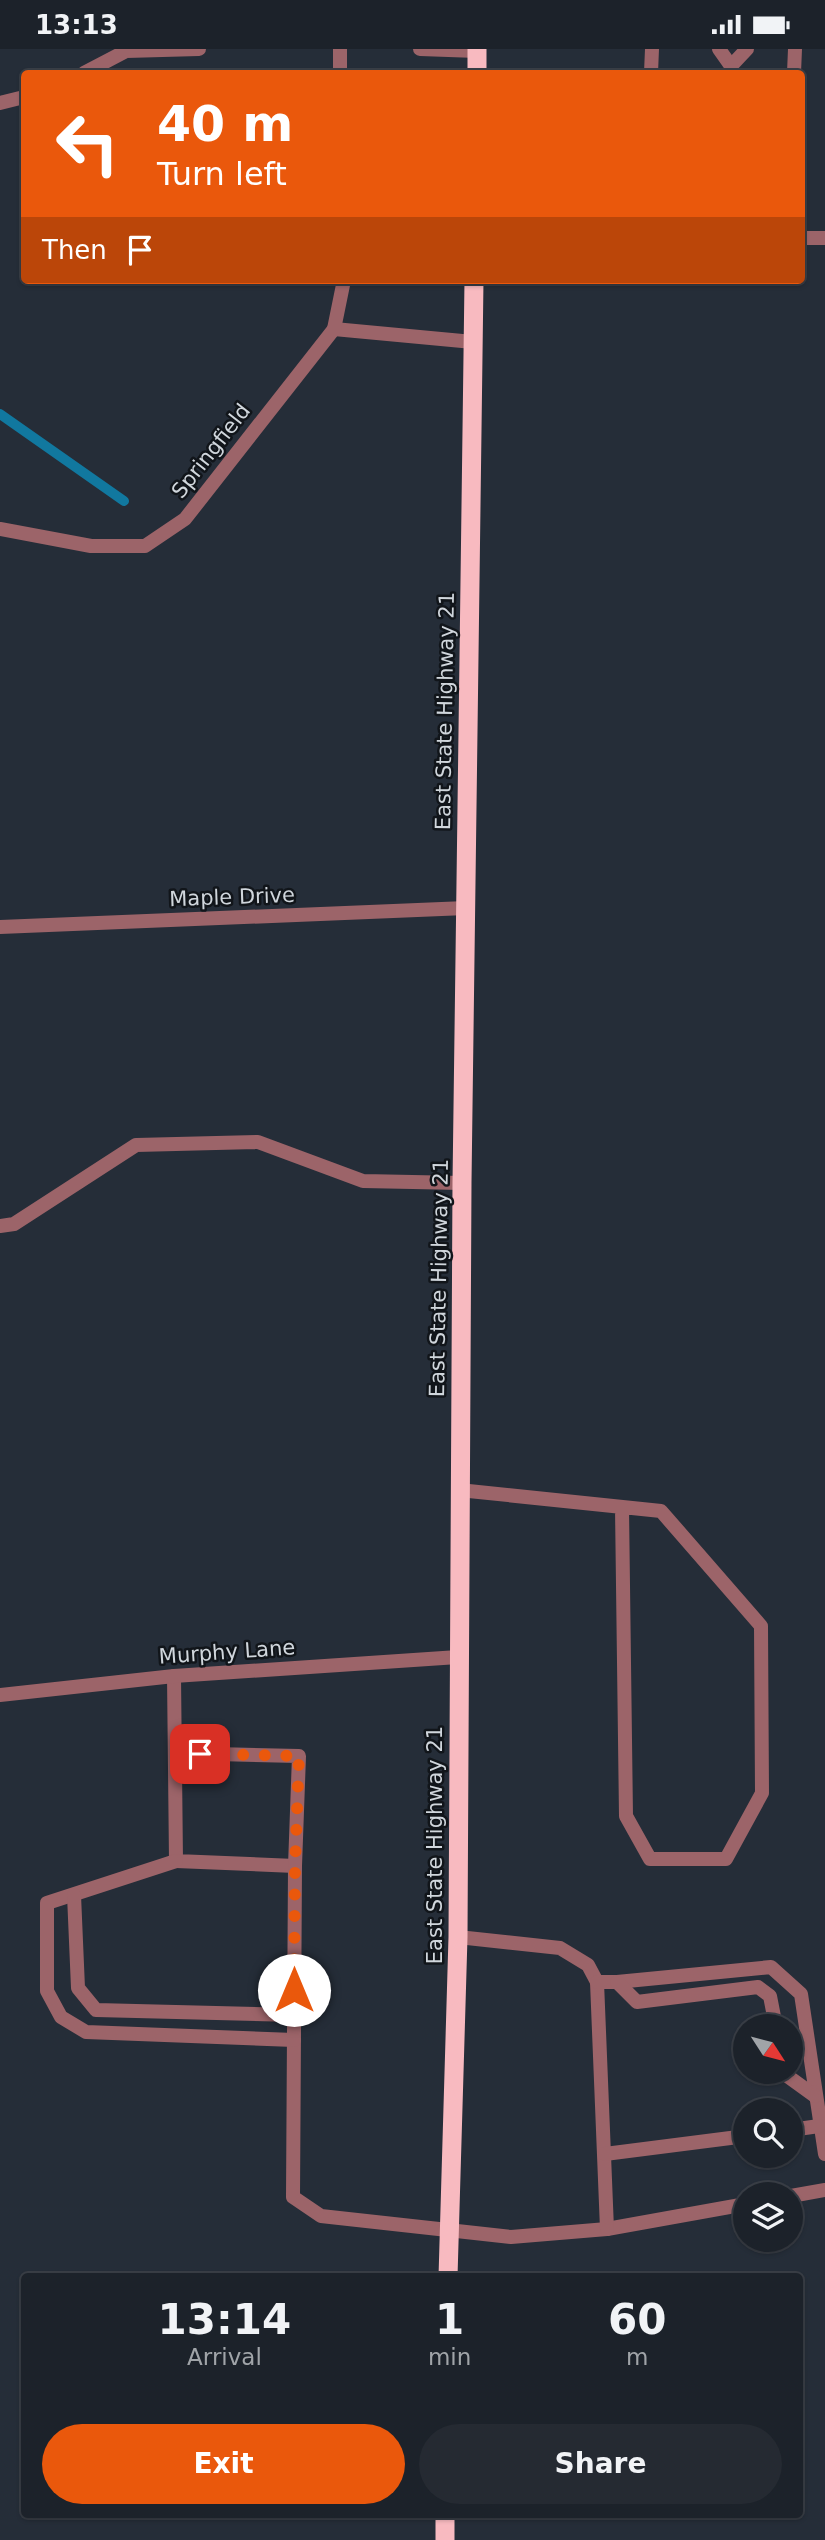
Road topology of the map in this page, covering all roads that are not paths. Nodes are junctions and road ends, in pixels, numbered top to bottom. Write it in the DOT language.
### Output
graph roads {
  1 [pos="199,49"];
  2 [pos="340,49"];
  3 [pos="420,49"];
  4 [pos="652,49"];
  5 [pos="719,49"];
  6 [pos="747,49"];
  7 [pos="795,49"];
  8 [pos="477,50"];
  9 [pos="90,70"];
  10 [pos="340,70"];
  11 [pos="477,70"];
  12 [pos="651,70"];
  13 [pos="731,70"];
  14 [pos="794,70"];
  15 [pos="21,98"];
  16 [pos="0,103"];
  17 [pos="805,238"];
  18 [pos="825,238"];
  19 [pos="343,284"];
  20 [pos="474,284"];
  21 [pos="334,329"];
  22 [pos="473,342"];
  23 [pos="0,529"];
  24 [pos="466,908"];
  25 [pos="0,927"];
  26 [pos="462,1183"];
  27 [pos="0,1226"];
  28 [pos="459,1490"];
  29 [pos="622,1508"];
  30 [pos="458,1657"];
  31 [pos="174,1676"];
  32 [pos="0,1695"];
  33 [pos="175,1753"];
  34 [pos="176,1861"];
  35 [pos="295,1866"];
  36 [pos="74,1895"];
  37 [pos="458,1937"];
  38 [pos="597,1982"];
  39 [pos="617,1982"];
  40 [pos="773,2014"];
  41 [pos="294,2015"];
  42 [pos="295,2040"];
  43 [pos="798,2084"];
  44 [pos="815,2096"];
  45 [pos="820,2126"];
  46 [pos="803,2128"];
  47 [pos="733,2138"];
  48 [pos="605,2154"];
  49 [pos="825,2154"];
  50 [pos="825,2190"];
  51 [pos="803,2194"];
  52 [pos="733,2206"];
  53 [pos="607,2229"];
  54 [pos="449,2230"];
  55 [pos="448,2273"];
  56 [pos="445,2518"];
  57 [pos="444,2540"];
  1 -- 9 [label="street"];
  2 -- 10 [label="street"];
  3 -- 8 [label="street"];
  4 -- 12 [label="street"];
  5 -- 13 [label="street"];
  6 -- 13 [label="street"];
  7 -- 14 [label="street"];
  8 -- 11 [label="highway"];
  15 -- 16 [label="street"];
  17 -- 18 [label="street"];
  19 -- 21 [label="street, Springfield"];
  20 -- 22 [label="highway, East State Highway 21"];
  21 -- 22 [label="street"];
  21 -- 23 [label="street, Springfield"];
  22 -- 24 [label="highway, East State Highway 21"];
  24 -- 25 [label="street, Maple Drive"];
  24 -- 26 [label="highway, East State Highway 21"];
  26 -- 27 [label="street"];
  26 -- 28 [label="highway, East State Highway 21"];
  28 -- 29 [label="street"];
  28 -- 30 [label="highway, East State Highway 21"];
  29 -- 29 [label="street"];
  30 -- 31 [label="street, Murphy Lane"];
  30 -- 37 [label="highway, East State Highway 21"];
  31 -- 32 [label="street, Murphy Lane"];
  31 -- 33 [label="street"];
  33 -- 34 [label="street"];
  33 -- 35 [label="street"];
  34 -- 35 [label="street"];
  34 -- 36 [label="street"];
  35 -- 41 [label="street"];
  36 -- 41 [label="street"];
  36 -- 42 [label="street"];
  37 -- 38 [label="street"];
  37 -- 54 [label="highway, East State Highway 21"];
  38 -- 39 [label="street"];
  38 -- 48 [label="street"];
  39 -- 40 [label="street"];
  39 -- 44 [label="street"];
  41 -- 42 [label="street"];
  42 -- 54 [label="street"];
  43 -- 44 [label="street"];
  44 -- 45 [label="street"];
  45 -- 46 [label="street"];
  45 -- 49 [label="street"];
  47 -- 48 [label="street"];
  48 -- 53 [label="street"];
  50 -- 51 [label="street"];
  52 -- 53 [label="street"];
  53 -- 54 [label="street"];
  54 -- 55 [label="highway, East State Highway 21"];
  56 -- 57 [label="highway"];
}
